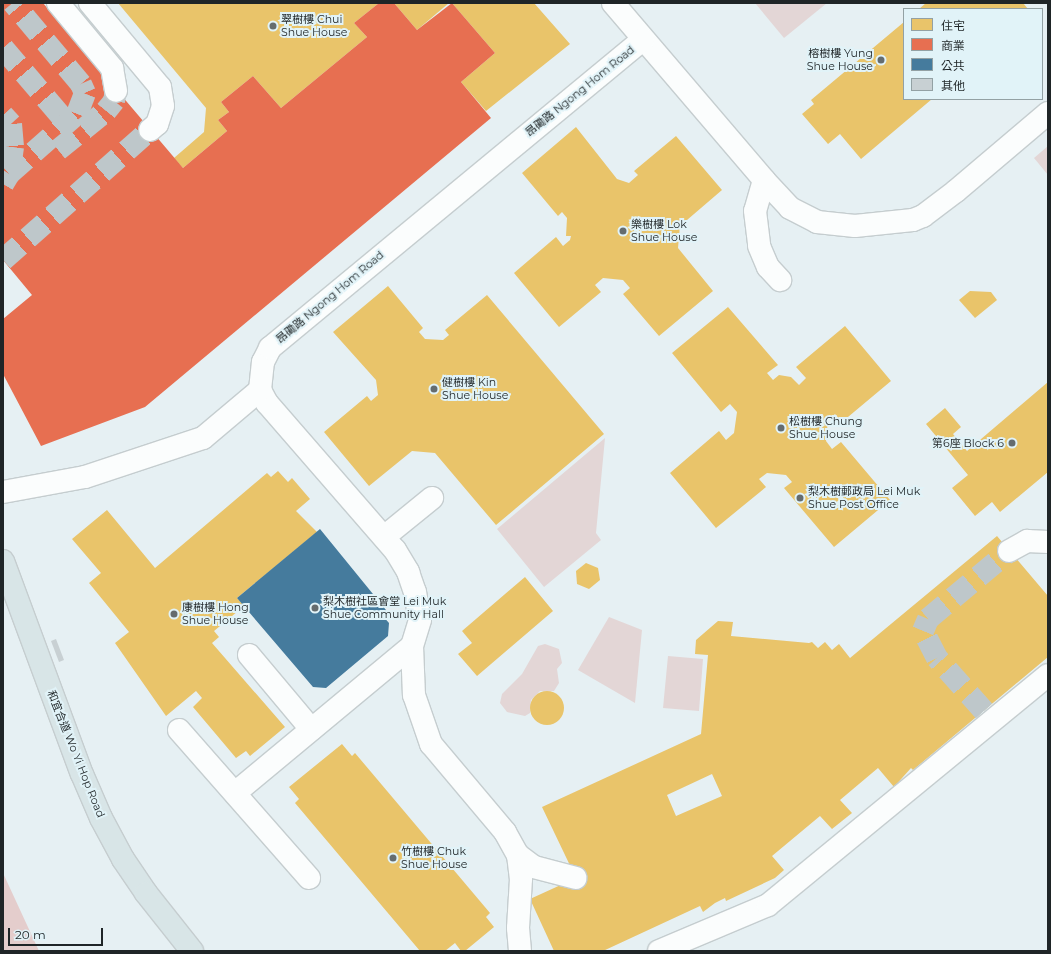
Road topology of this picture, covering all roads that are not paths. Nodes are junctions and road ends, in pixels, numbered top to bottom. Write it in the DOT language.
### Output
graph roads {
  1 [pos="58,3"];
  2 [pos="90,3"];
  3 [pos="613,3"];
  4 [pos="643,39"];
  5 [pos="116,90"];
  6 [pos="1048,113"];
  7 [pos="150,130"];
  8 [pos="764,180"];
  9 [pos="780,280"];
  10 [pos="260,390"];
  11 [pos="3,492"];
  12 [pos="432,498"];
  13 [pos="384,538"];
  14 [pos="1048,542"];
  15 [pos="1009,551"];
  16 [pos="3,561"];
  17 [pos="412,646"];
  18 [pos="249,655"];
  19 [pos="1048,676"];
  20 [pos="311,728"];
  21 [pos="179,730"];
  22 [pos="235,793"];
  23 [pos="518,855"];
  24 [pos="309,878"];
  25 [pos="576,878"];
  26 [pos="192,951"];
  27 [pos="520,951"];
  28 [pos="659,951"];
  1 -- 5 [label="street"];
  2 -- 7 [label="street"];
  3 -- 4 [label="street"];
  4 -- 8 [label="street"];
  4 -- 10 [label="street, 昂磡路 Ngong Hom Road"];
  6 -- 8 [label="street"];
  8 -- 9 [label="street"];
  10 -- 11 [label="street"];
  10 -- 13 [label="street"];
  12 -- 13 [label="street"];
  13 -- 17 [label="street"];
  14 -- 15 [label="street"];
  16 -- 26 [label="main road, 和宜合道 Wo Yi Hop Road"];
  17 -- 20 [label="street"];
  17 -- 23 [label="street"];
  18 -- 20 [label="street"];
  19 -- 28 [label="street"];
  20 -- 22 [label="street"];
  21 -- 22 [label="street"];
  22 -- 24 [label="street"];
  23 -- 25 [label="street"];
  23 -- 27 [label="street"];
}
